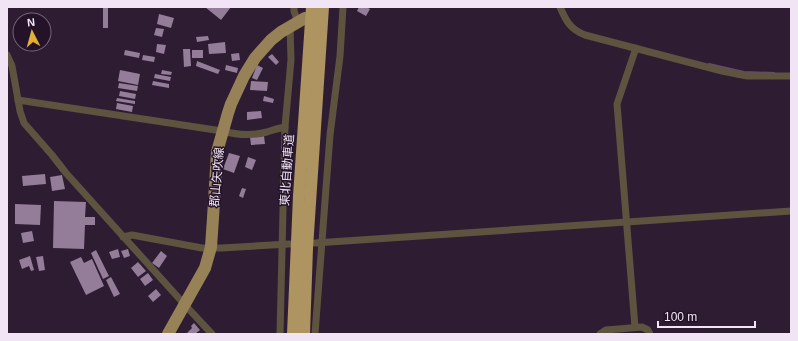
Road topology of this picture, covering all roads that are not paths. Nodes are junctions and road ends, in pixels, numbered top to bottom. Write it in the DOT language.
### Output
graph roads {
  1 [pos="294,7"];
  2 [pos="312,7"];
  3 [pos="323,7"];
  4 [pos="343,7"];
  5 [pos="560,7"];
  6 [pos="297,22"];
  7 [pos="636,48"];
  8 [pos="7,55"];
  9 [pos="791,76"];
  10 [pos="18,100"];
  11 [pos="285,127"];
  12 [pos="222,131"];
  13 [pos="791,211"];
  14 [pos="626,222"];
  15 [pos="123,237"];
  16 [pos="319,243"];
  17 [pos="285,244"];
  18 [pos="211,247"];
  19 [pos="185,305"];
  20 [pos="635,327"];
  21 [pos="168,334"];
  22 [pos="212,334"];
  23 [pos="280,334"];
  24 [pos="293,334"];
  25 [pos="304,334"];
  26 [pos="315,334"];
  27 [pos="600,334"];
  28 [pos="650,334"];
  1 -- 6 [label="street"];
  2 -- 24 [label="highway, 東北自動車道"];
  3 -- 25 [label="highway, 東北自動車道"];
  4 -- 16 [label="street"];
  5 -- 7 [label="street"];
  6 -- 11 [label="street"];
  6 -- 12 [label="main road, 郡山矢吹線"];
  7 -- 9 [label="street"];
  7 -- 14 [label="street"];
  8 -- 10 [label="street"];
  10 -- 12 [label="street"];
  10 -- 15 [label="street"];
  11 -- 12 [label="street"];
  11 -- 17 [label="street"];
  12 -- 18 [label="main road, 郡山矢吹線"];
  13 -- 14 [label="street"];
  14 -- 16 [label="street"];
  14 -- 20 [label="street"];
  15 -- 18 [label="street"];
  15 -- 19 [label="street"];
  16 -- 26 [label="street"];
  17 -- 18 [label="street"];
  17 -- 23 [label="street"];
  18 -- 19 [label="main road, 郡山矢吹線"];
  19 -- 21 [label="main road, 郡山矢吹線"];
  19 -- 22 [label="street"];
  20 -- 27 [label="street"];
  20 -- 28 [label="street"];
}
